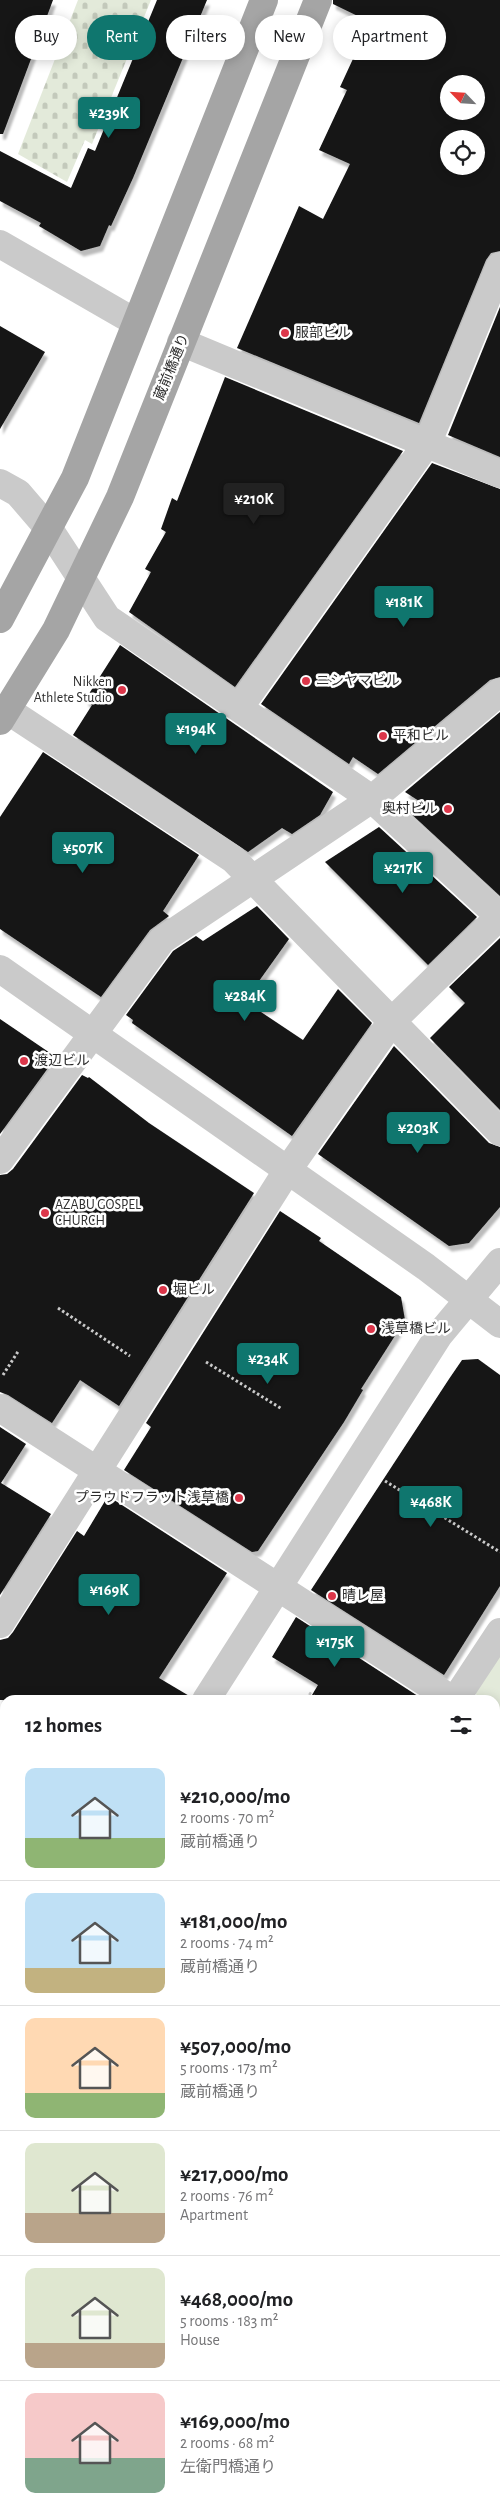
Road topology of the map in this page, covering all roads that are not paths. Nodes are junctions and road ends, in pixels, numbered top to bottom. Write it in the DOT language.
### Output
graph roads {
  1 [pos="264,0"];
  2 [pos="318,0"];
  3 [pos="0,244"];
  4 [pos="500,266"];
  5 [pos="135,322"];
  6 [pos="181,342"];
  7 [pos="428,442"];
  8 [pos="500,474"];
  9 [pos="0,483"];
  10 [pos="49,529"];
  11 [pos="80,578"];
  12 [pos="0,619"];
  13 [pos="500,692"];
  14 [pos="239,708"];
  15 [pos="3,716"];
  16 [pos="372,799"];
  17 [pos="253,879"];
  18 [pos="500,917"];
  19 [pos="0,969"];
  20 [pos="392,1021"];
  21 [pos="93,1035"];
  22 [pos="500,1132"];
  23 [pos="0,1160"];
  24 [pos="287,1171"];
  25 [pos="500,1262"];
  26 [pos="468,1299"];
  27 [pos="500,1324"];
  28 [pos="0,1408"];
  29 [pos="98,1470"];
  30 [pos="279,1586"];
  31 [pos="0,1624"];
  32 [pos="500,1632"];
  33 [pos="209,1695"];
  34 [pos="446,1695"];
  35 [pos="457,1695"];
  1 -- 5 [label="main road"];
  2 -- 6 [label="main road, 蔵前橋通り"];
  3 -- 5 [label="street"];
  4 -- 7 [label="street"];
  5 -- 10 [label="main road"];
  6 -- 7 [label="street"];
  6 -- 11 [label="main road, 蔵前橋通り"];
  7 -- 8 [label="street"];
  7 -- 14 [label="street"];
  9 -- 10 [label="street"];
  10 -- 11 [label="street"];
  10 -- 12 [label="main road"];
  11 -- 14 [label="street"];
  11 -- 15 [label="main road, 蔵前橋通り"];
  13 -- 16 [label="street"];
  14 -- 16 [label="street"];
  15 -- 17 [label="street"];
  16 -- 17 [label="street"];
  16 -- 18 [label="street"];
  17 -- 20 [label="street"];
  17 -- 21 [label="street"];
  18 -- 20 [label="street"];
  19 -- 21 [label="street"];
  20 -- 22 [label="street"];
  20 -- 24 [label="street"];
  21 -- 23 [label="street"];
  21 -- 24 [label="street"];
  24 -- 26 [label="street"];
  24 -- 29 [label="street"];
  25 -- 26 [label="street"];
  26 -- 27 [label="street"];
  26 -- 30 [label="street"];
  28 -- 29 [label="street"];
  29 -- 30 [label="street"];
  29 -- 31 [label="street"];
  30 -- 33 [label="street"];
  30 -- 34 [label="street"];
  32 -- 35 [label="street"];
}
